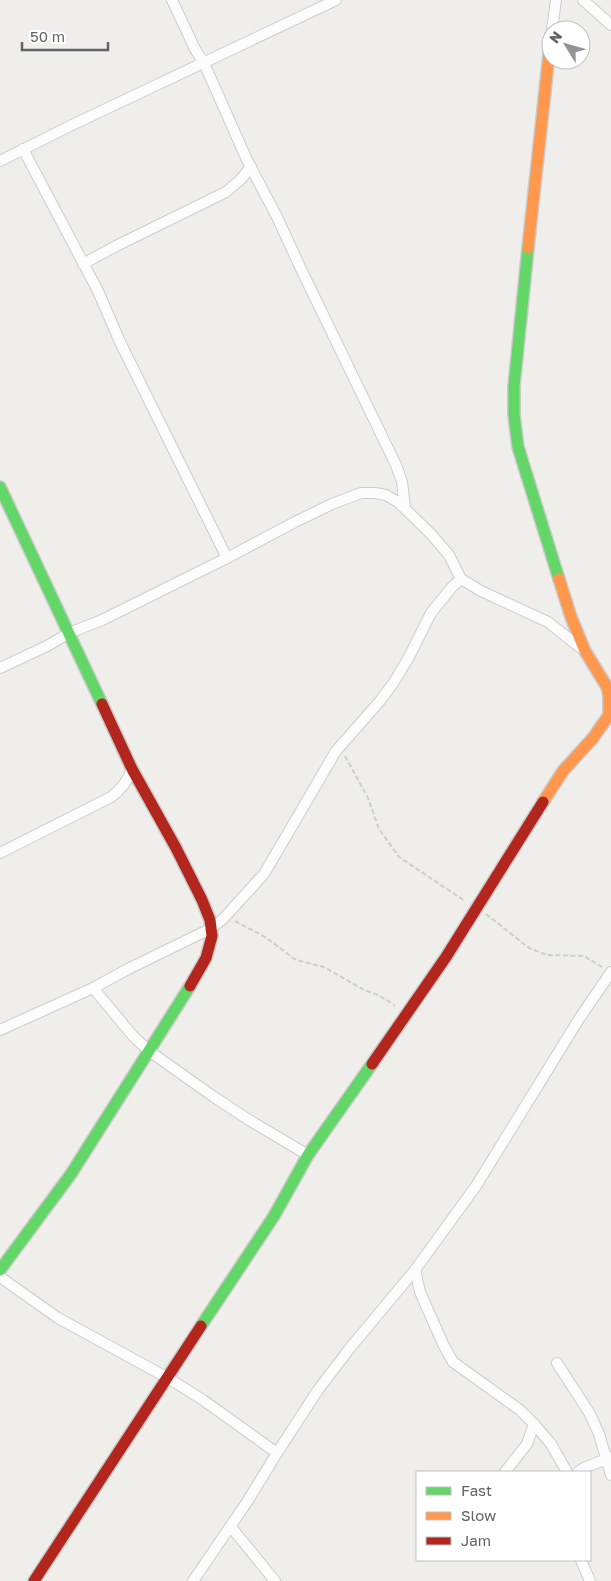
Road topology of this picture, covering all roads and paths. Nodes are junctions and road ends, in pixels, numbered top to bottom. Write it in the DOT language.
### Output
graph roads {
  1 [pos="172,0"];
  2 [pos="336,0"];
  3 [pos="556,0"];
  4 [pos="583,0"];
  5 [pos="553,20"];
  6 [pos="611,25"];
  7 [pos="204,63"];
  8 [pos="547,70"];
  9 [pos="23,149"];
  10 [pos="0,161"];
  11 [pos="251,167"];
  12 [pos="83,264"];
  13 [pos="0,487"];
  14 [pos="404,508"];
  15 [pos="227,558"];
  16 [pos="461,579"];
  17 [pos="69,634"];
  18 [pos="585,651"];
  19 [pos="0,668"];
  20 [pos="336,752"];
  21 [pos="132,769"];
  22 [pos="0,853"];
  23 [pos="476,907"];
  24 [pos="225,917"];
  25 [pos="212,928"];
  26 [pos="610,973"];
  27 [pos="92,988"];
  28 [pos="403,1021"];
  29 [pos="0,1030"];
  30 [pos="150,1051"];
  31 [pos="308,1155"];
  32 [pos="0,1270"];
  33 [pos="415,1270"];
  34 [pos="0,1277"];
  35 [pos="557,1363"];
  36 [pos="168,1378"];
  37 [pos="534,1424"];
  38 [pos="277,1453"];
  39 [pos="609,1458"];
  40 [pos="506,1471"];
  41 [pos="566,1471"];
  42 [pos="580,1471"];
  43 [pos="611,1475"];
  44 [pos="231,1527"];
  45 [pos="581,1561"];
  46 [pos="34,1581"];
  47 [pos="193,1581"];
  48 [pos="275,1581"];
  49 [pos="590,1581"];
  1 -- 7 [label="street"];
  2 -- 7 [label="street"];
  3 -- 5 [label="street"];
  4 -- 6 [label="street"];
  7 -- 9 [label="street"];
  7 -- 11 [label="street"];
  8 -- 18 [label="street"];
  9 -- 10 [label="street"];
  9 -- 12 [label="street"];
  11 -- 12 [label="street"];
  11 -- 14 [label="street"];
  12 -- 15 [label="street"];
  13 -- 17 [label="street"];
  14 -- 15 [label="street"];
  14 -- 16 [label="street"];
  15 -- 17 [label="street"];
  16 -- 18 [label="street"];
  16 -- 20 [label="street"];
  17 -- 19 [label="street"];
  17 -- 21 [label="street"];
  18 -- 23 [label="street"];
  20 -- 23 [label="path"];
  20 -- 24 [label="street"];
  21 -- 22 [label="street"];
  21 -- 25 [label="street"];
  23 -- 26 [label="path"];
  23 -- 28 [label="street"];
  24 -- 25 [label="street"];
  24 -- 28 [label="path"];
  25 -- 27 [label="street"];
  25 -- 30 [label="street"];
  26 -- 33 [label="street"];
  27 -- 29 [label="street"];
  27 -- 30 [label="street"];
  28 -- 31 [label="street"];
  30 -- 31 [label="street"];
  30 -- 32 [label="street"];
  31 -- 36 [label="street"];
  33 -- 37 [label="street"];
  33 -- 38 [label="street"];
  34 -- 36 [label="street"];
  35 -- 39 [label="street"];
  36 -- 38 [label="street"];
  36 -- 46 [label="street"];
  37 -- 40 [label="street"];
  37 -- 41 [label="street"];
  38 -- 44 [label="street"];
  39 -- 42 [label="street"];
  39 -- 43 [label="street"];
  44 -- 47 [label="street"];
  44 -- 48 [label="street"];
  45 -- 49 [label="street"];
}
